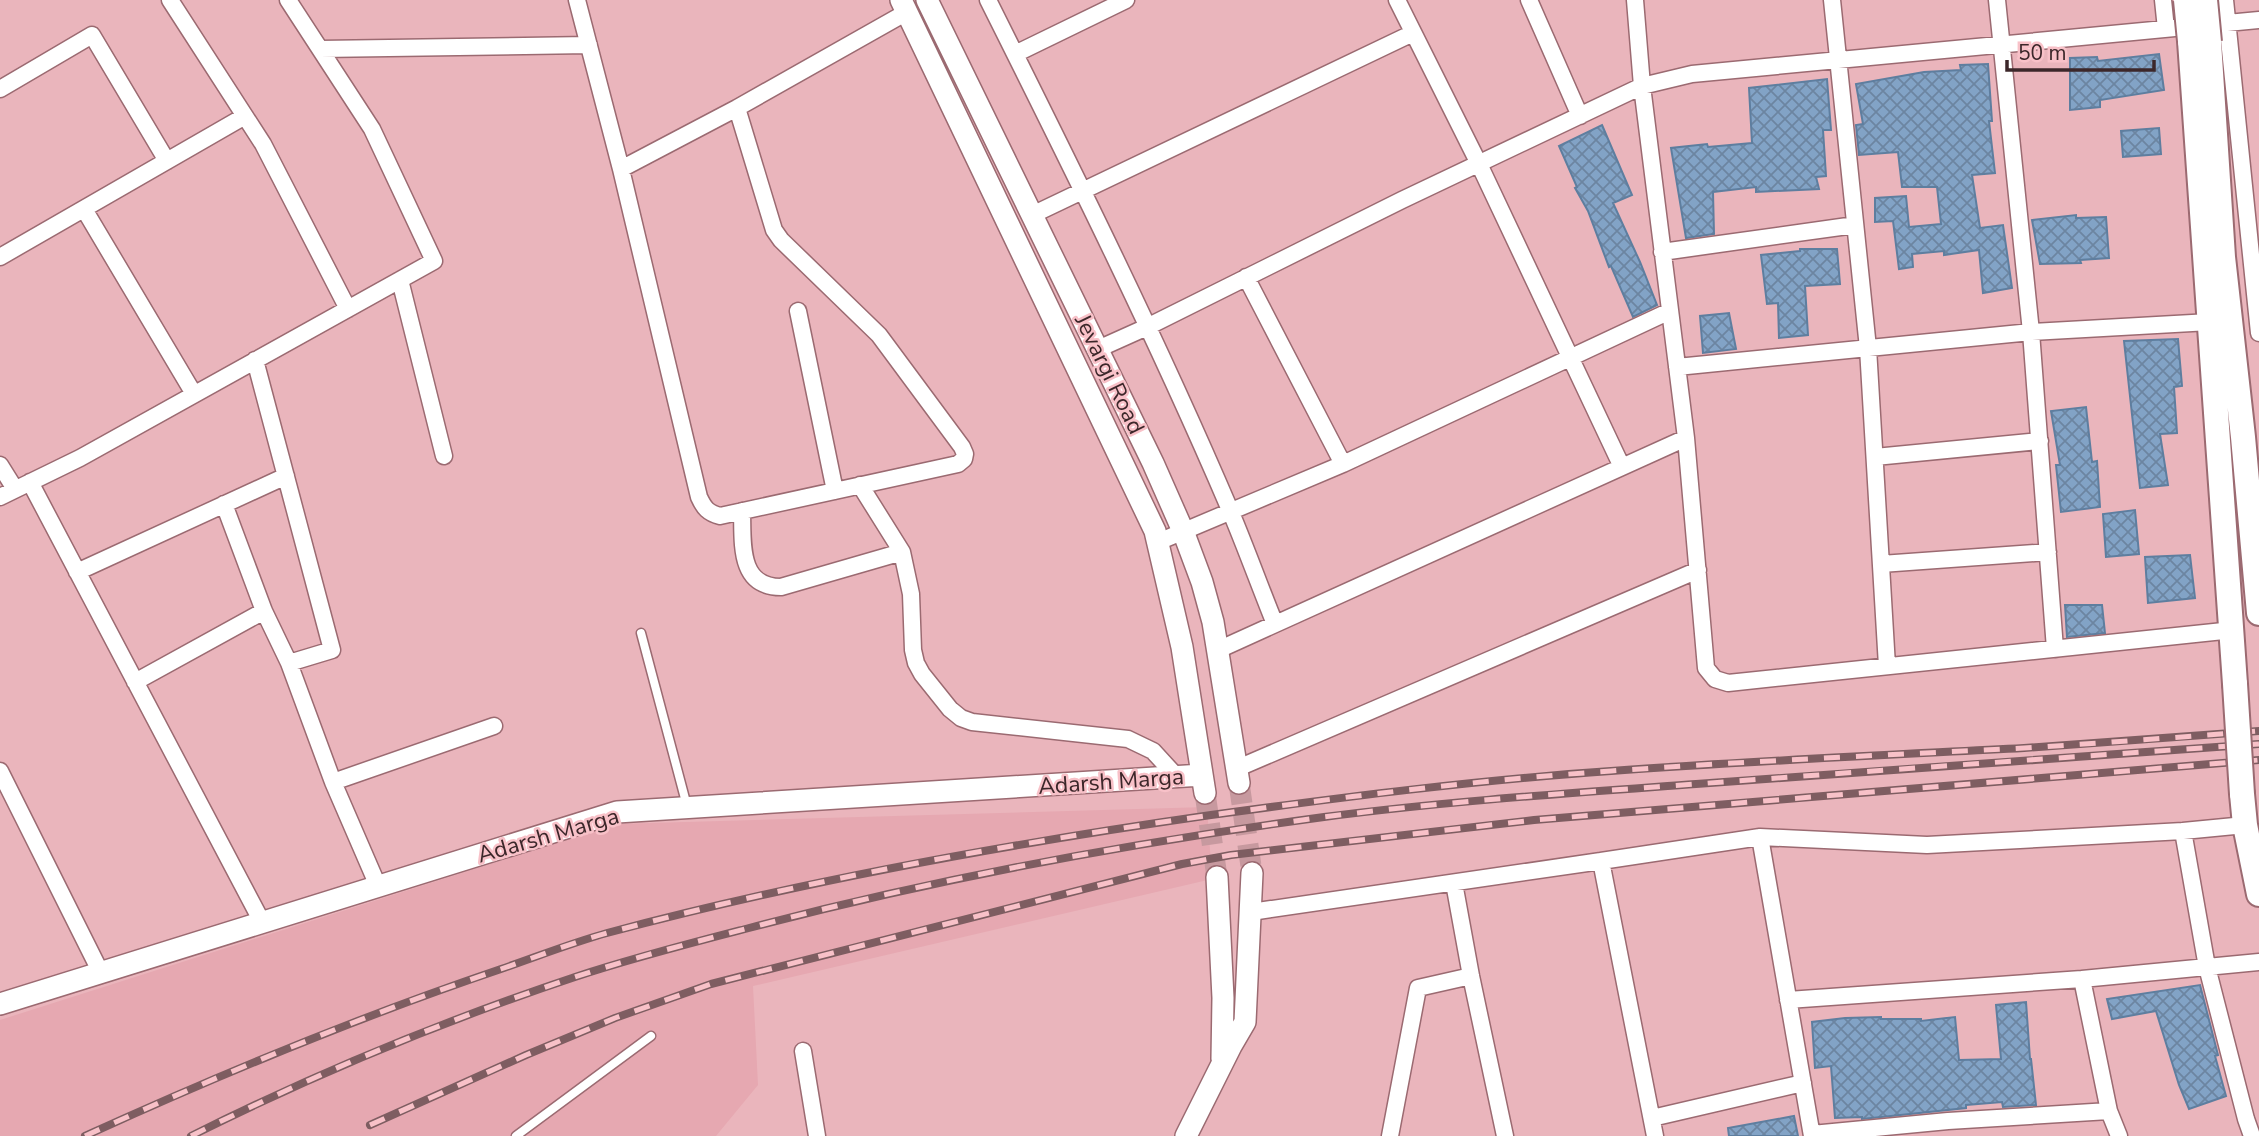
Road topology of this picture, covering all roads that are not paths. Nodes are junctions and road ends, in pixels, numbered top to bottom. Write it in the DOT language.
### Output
graph roads {
  1 [pos="170,0"];
  2 [pos="288,0"];
  3 [pos="577,0"];
  4 [pos="927,0"];
  5 [pos="988,0"];
  6 [pos="1126,0"];
  7 [pos="1397,0"];
  8 [pos="1529,0"];
  9 [pos="1635,0"];
  10 [pos="1832,0"];
  11 [pos="1997,0"];
  12 [pos="2163,0"];
  13 [pos="2186,0"];
  14 [pos="2205,0"];
  15 [pos="2225,0"];
  16 [pos="904,6"];
  17 [pos="2259,20"];
  18 [pos="2227,23"];
  19 [pos="2166,29"];
  20 [pos="1413,33"];
  21 [pos="2199,42"];
  22 [pos="2002,44"];
  23 [pos="589,45"];
  24 [pos="320,49"];
  25 [pos="1015,54"];
  26 [pos="1838,60"];
  27 [pos="1642,86"];
  28 [pos="0,89"];
  29 [pos="737,108"];
  30 [pos="245,116"];
  31 [pos="1580,116"];
  32 [pos="167,161"];
  33 [pos="1479,164"];
  34 [pos="621,169"];
  35 [pos="1084,191"];
  36 [pos="84,209"];
  37 [pos="1032,215"];
  38 [pos="1855,225"];
  39 [pos="1662,252"];
  40 [pos="0,257"];
  41 [pos="1246,277"];
  42 [pos="400,280"];
  43 [pos="348,309"];
  44 [pos="2258,309"];
  45 [pos="798,311"];
  46 [pos="1670,311"];
  47 [pos="2210,322"];
  48 [pos="1147,327"];
  49 [pos="2031,331"];
  50 [pos="2259,333"];
  51 [pos="1868,348"];
  52 [pos="1098,349"];
  53 [pos="1570,358"];
  54 [pos="255,360"];
  55 [pos="1677,367"];
  56 [pos="194,394"];
  57 [pos="1686,439"];
  58 [pos="2040,441"];
  59 [pos="444,456"];
  60 [pos="1875,457"];
  61 [pos="1343,464"];
  62 [pos="0,465"];
  63 [pos="1622,467"];
  64 [pos="286,476"];
  65 [pos="860,485"];
  66 [pos="15,489"];
  67 [pos="835,491"];
  68 [pos="224,504"];
  69 [pos="1230,510"];
  70 [pos="742,511"];
  71 [pos="1182,531"];
  72 [pos="1158,542"];
  73 [pos="902,552"];
  74 [pos="2048,552"];
  75 [pos="1881,564"];
  76 [pos="1698,570"];
  77 [pos="78,572"];
  78 [pos="264,611"];
  79 [pos="2259,613"];
  80 [pos="1275,625"];
  81 [pos="2233,630"];
  82 [pos="641,633"];
  83 [pos="2055,649"];
  84 [pos="1218,650"];
  85 [pos="289,663"];
  86 [pos="1887,666"];
  87 [pos="135,682"];
  88 [pos="494,726"];
  89 [pos="0,771"];
  90 [pos="1239,775"];
  91 [pos="1176,776"];
  92 [pos="333,782"];
  93 [pos="687,807"];
  94 [pos="2245,825"];
  95 [pos="2183,831"];
  96 [pos="1760,837"];
  97 [pos="1601,861"];
  98 [pos="1252,873"];
  99 [pos="1217,877"];
  100 [pos="1454,883"];
  101 [pos="378,886"];
  102 [pos="2259,894"];
  103 [pos="1251,912"];
  104 [pos="262,922"];
  105 [pos="2259,962"];
  106 [pos="2207,967"];
  107 [pos="101,973"];
  108 [pos="1471,976"];
  109 [pos="2082,979"];
  110 [pos="1788,1000"];
  111 [pos="0,1004"];
  112 [pos="651,1036"];
  113 [pos="803,1051"];
  114 [pos="1222,1064"];
  115 [pos="1803,1083"];
  116 [pos="2109,1111"];
  117 [pos="1652,1118"];
  118 [pos="1950,1129"];
  119 [pos="1812,1135"];
  120 [pos="516,1136"];
  121 [pos="817,1136"];
  122 [pos="1186,1136"];
  123 [pos="1390,1136"];
  124 [pos="1505,1136"];
  125 [pos="1655,1136"];
  126 [pos="2119,1136"];
  127 [pos="2252,1136"];
  1 -- 30 [label="street"];
  2 -- 24 [label="street"];
  3 -- 23 [label="street"];
  4 -- 37 [label="main road, Jevargi Road"];
  5 -- 25 [label="street"];
  6 -- 25 [label="street"];
  7 -- 20 [label="street"];
  8 -- 31 [label="street"];
  9 -- 27 [label="street"];
  10 -- 26 [label="street"];
  11 -- 22 [label="street"];
  12 -- 19 [label="street"];
  13 -- 21 [label="main road, bridge"];
  14 -- 21 [label="main road, bridge"];
  15 -- 18 [label="street"];
  16 -- 29 [label="street"];
  16 -- 72 [label="main road"];
  17 -- 18 [label="street"];
  18 -- 19 [label="street"];
  18 -- 44 [label="street"];
  19 -- 22 [label="street"];
  20 -- 33 [label="street"];
  20 -- 35 [label="street"];
  21 -- 47 [label="main road"];
  21 -- 79 [label="main road"];
  22 -- 26 [label="street"];
  22 -- 49 [label="street"];
  23 -- 24 [label="street"];
  23 -- 34 [label="street"];
  24 -- 42 [label="street"];
  25 -- 35 [label="street"];
  26 -- 27 [label="street"];
  26 -- 38 [label="street"];
  27 -- 31 [label="street"];
  27 -- 39 [label="street"];
  28 -- 32 [label="street"];
  29 -- 34 [label="street"];
  29 -- 65 [label="street"];
  30 -- 32 [label="street"];
  30 -- 43 [label="street"];
  31 -- 33 [label="street"];
  32 -- 36 [label="street"];
  33 -- 41 [label="street"];
  33 -- 53 [label="street"];
  34 -- 70 [label="street"];
  35 -- 37 [label="street"];
  35 -- 48 [label="street"];
  36 -- 40 [label="street"];
  36 -- 56 [label="street"];
  37 -- 52 [label="main road, Jevargi Road"];
  38 -- 39 [label="street"];
  38 -- 51 [label="street"];
  39 -- 46 [label="street"];
  41 -- 48 [label="street"];
  41 -- 61 [label="street"];
  42 -- 43 [label="street"];
  42 -- 59 [label="street"];
  43 -- 54 [label="street"];
  44 -- 50 [label="street"];
  45 -- 67 [label="street"];
  46 -- 53 [label="street"];
  46 -- 55 [label="street"];
  47 -- 49 [label="street"];
  47 -- 81 [label="main road"];
  48 -- 52 [label="street"];
  48 -- 69 [label="street"];
  49 -- 51 [label="street"];
  49 -- 58 [label="street"];
  51 -- 55 [label="street"];
  51 -- 60 [label="street"];
  52 -- 71 [label="main road, Jevargi Road"];
  53 -- 61 [label="street"];
  53 -- 63 [label="street"];
  54 -- 56 [label="street"];
  54 -- 64 [label="street"];
  55 -- 57 [label="street"];
  56 -- 66 [label="street"];
  57 -- 63 [label="street"];
  57 -- 76 [label="street"];
  58 -- 60 [label="street"];
  58 -- 74 [label="street"];
  60 -- 75 [label="street"];
  61 -- 69 [label="street"];
  62 -- 66 [label="street"];
  63 -- 80 [label="street"];
  64 -- 68 [label="street"];
  64 -- 85 [label="street"];
  65 -- 67 [label="street"];
  65 -- 73 [label="street"];
  66 -- 77 [label="street"];
  67 -- 70 [label="street"];
  68 -- 77 [label="street"];
  68 -- 78 [label="street"];
  69 -- 71 [label="street"];
  69 -- 80 [label="street"];
  70 -- 73 [label="street"];
  71 -- 72 [label="street"];
  71 -- 84 [label="main road, Jevargi Road"];
  72 -- 91 [label="main road, Adarsh Marga"];
  73 -- 91 [label="street"];
  74 -- 75 [label="street"];
  74 -- 83 [label="street"];
  75 -- 86 [label="street"];
  76 -- 86 [label="street"];
  76 -- 90 [label="street"];
  77 -- 87 [label="street"];
  78 -- 85 [label="street"];
  78 -- 87 [label="street"];
  80 -- 84 [label="street"];
  81 -- 83 [label="street"];
  81 -- 94 [label="main road, bridge"];
  82 -- 93 [label="lane"];
  83 -- 86 [label="street"];
  84 -- 90 [label="main road, Jevargi Road"];
  85 -- 92 [label="street"];
  87 -- 104 [label="street"];
  88 -- 92 [label="street"];
  89 -- 107 [label="street"];
  91 -- 93 [label="main road, Adarsh Marga"];
  92 -- 101 [label="street"];
  93 -- 101 [label="main road, Adarsh Marga"];
  94 -- 95 [label="street"];
  94 -- 102 [label="main road"];
  95 -- 96 [label="street"];
  95 -- 106 [label="street"];
  96 -- 97 [label="street"];
  96 -- 110 [label="street"];
  97 -- 100 [label="street"];
  97 -- 117 [label="street"];
  98 -- 103 [label="main road"];
  99 -- 114 [label="main road"];
  100 -- 103 [label="street"];
  100 -- 108 [label="street"];
  101 -- 104 [label="main road, Adarsh Marga"];
  103 -- 114 [label="main road"];
  104 -- 107 [label="main road, Adarsh Marga"];
  105 -- 106 [label="street"];
  106 -- 109 [label="street"];
  106 -- 127 [label="street"];
  107 -- 111 [label="main road, Adarsh Marga"];
  108 -- 123 [label="street"];
  108 -- 124 [label="street"];
  109 -- 110 [label="street"];
  109 -- 116 [label="street"];
  110 -- 115 [label="street"];
  112 -- 120 [label="lane"];
  113 -- 121 [label="street"];
  114 -- 122 [label="main road"];
  115 -- 117 [label="street"];
  115 -- 119 [label="street"];
  116 -- 118 [label="street"];
  116 -- 126 [label="street"];
  117 -- 125 [label="street"];
  118 -- 119 [label="street"];
}
